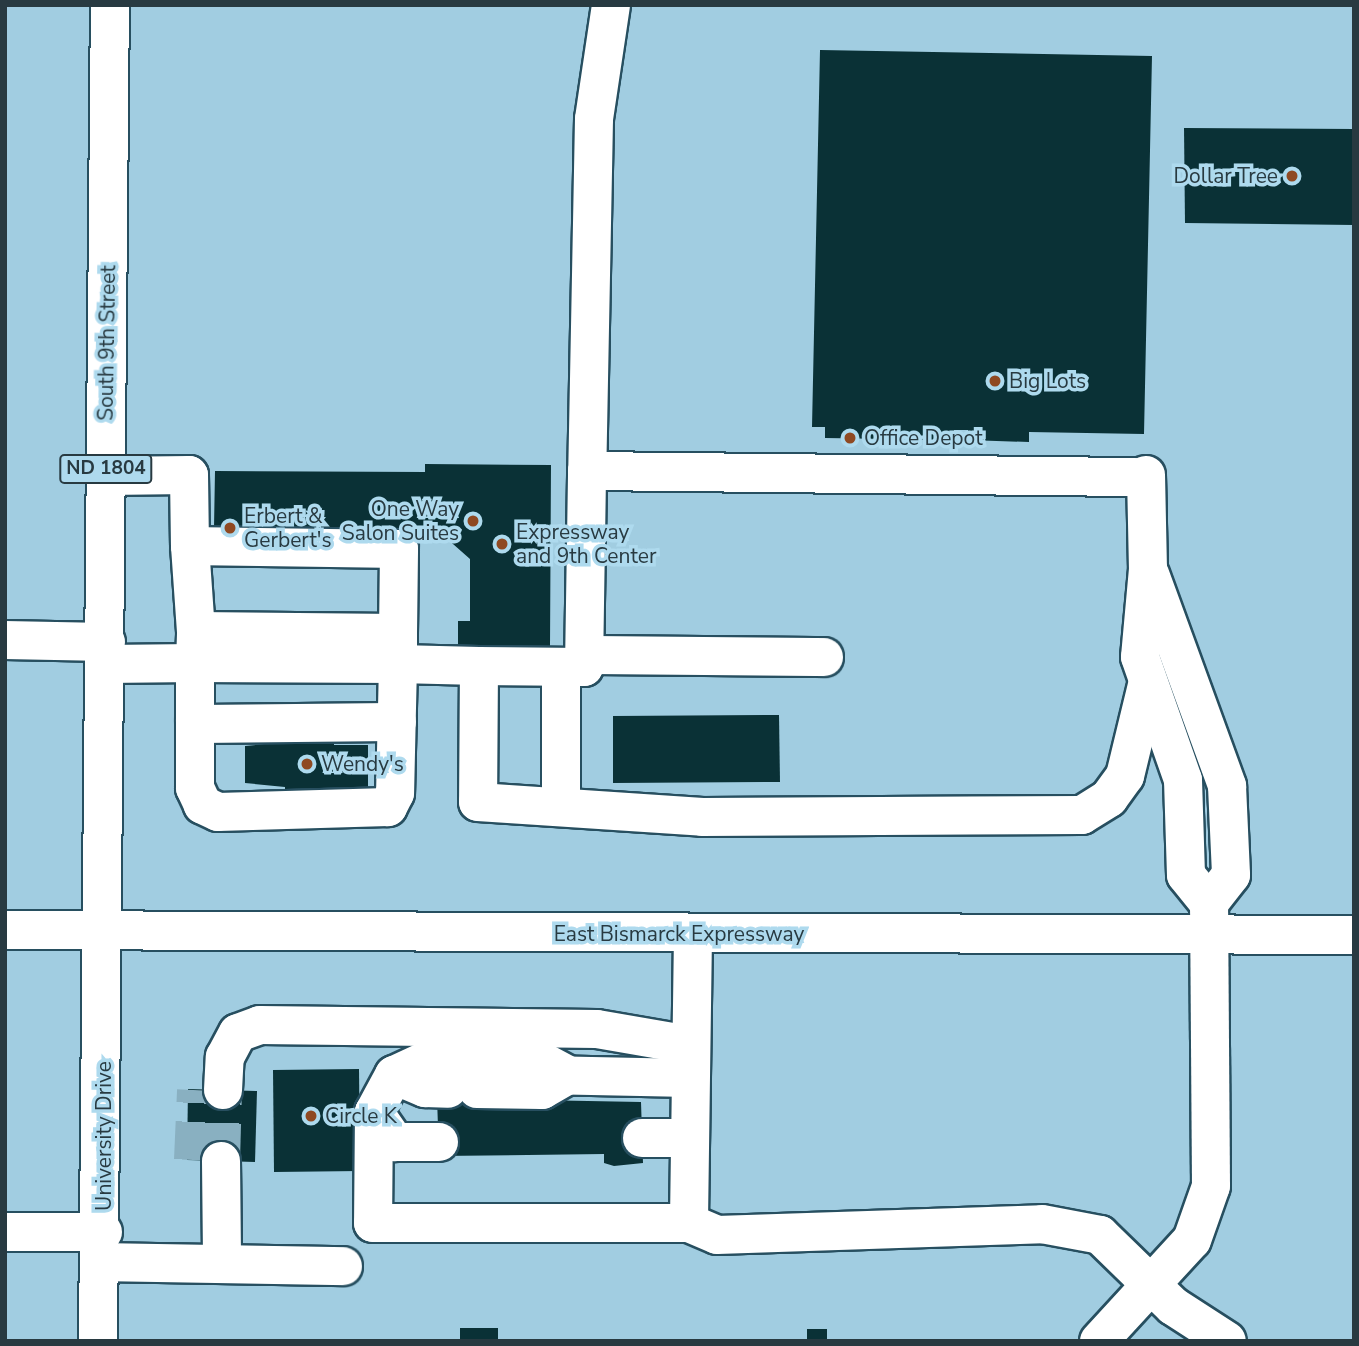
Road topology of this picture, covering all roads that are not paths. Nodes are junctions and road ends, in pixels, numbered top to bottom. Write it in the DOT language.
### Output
graph roads {
  1 [pos="110,5"];
  2 [pos="611,5"];
  3 [pos="587,471"];
  4 [pos="106,476"];
  5 [pos="190,546"];
  6 [pos="1148,569"];
  7 [pos="5,640"];
  8 [pos="195,647"];
  9 [pos="398,648"];
  10 [pos="106,653"];
  11 [pos="824,657"];
  12 [pos="573,661"];
  13 [pos="479,666"];
  14 [pos="1147,685"];
  15 [pos="397,722"];
  16 [pos="195,723"];
  17 [pos="561,804"];
  18 [pos="1209,919"];
  19 [pos="5,930"];
  20 [pos="104,932"];
  21 [pos="693,933"];
  22 [pos="1354,935"];
  23 [pos="690,1061"];
  24 [pos="568,1074"];
  25 [pos="394,1075"];
  26 [pos="222,1082"];
  27 [pos="374,1112"];
  28 [pos="642,1138"];
  29 [pos="690,1138"];
  30 [pos="439,1142"];
  31 [pos="219,1161"];
  32 [pos="689,1223"];
  33 [pos="5,1232"];
  34 [pos="103,1247"];
  35 [pos="222,1264"];
  36 [pos="343,1265"];
  37 [pos="1152,1284"];
  38 [pos="98,1341"];
  39 [pos="1098,1341"];
  40 [pos="1227,1341"];
  1 -- 4 [label="main road, South 9th Street / ND 1804"];
  2 -- 3 [label="main road"];
  3 -- 6 [label="main road"];
  3 -- 12 [label="main road"];
  4 -- 5 [label="main road"];
  4 -- 10 [label="main road, South 9th Street / ND 1804"];
  5 -- 8 [label="main road"];
  5 -- 9 [label="main road"];
  6 -- 14 [label="main road"];
  6 -- 18 [label="main road"];
  7 -- 10 [label="main road"];
  8 -- 9 [label="main road"];
  8 -- 10 [label="main road"];
  8 -- 16 [label="main road"];
  9 -- 13 [label="main road"];
  9 -- 15 [label="main road"];
  10 -- 20 [label="main road, South 9th Street / ND 1804"];
  11 -- 12 [label="main road"];
  12 -- 13 [label="main road"];
  12 -- 17 [label="main road"];
  13 -- 17 [label="main road"];
  14 -- 17 [label="main road"];
  14 -- 18 [label="main road"];
  15 -- 16 [label="main road"];
  15 -- 16 [label="main road"];
  18 -- 21 [label="main road, East Bismarck Expressway"];
  18 -- 22 [label="main road, East Bismarck Expressway"];
  18 -- 37 [label="main road"];
  19 -- 20 [label="main road, East Bismarck Expressway"];
  20 -- 21 [label="main road, East Bismarck Expressway"];
  20 -- 34 [label="main road, University Drive / ND 1804"];
  21 -- 23 [label="main road"];
  23 -- 24 [label="main road"];
  23 -- 26 [label="main road"];
  23 -- 29 [label="main road"];
  24 -- 25 [label="main road"];
  24 -- 25 [label="main road"];
  25 -- 27 [label="main road"];
  27 -- 30 [label="main road"];
  27 -- 32 [label="main road"];
  28 -- 29 [label="main road"];
  29 -- 32 [label="main road"];
  31 -- 35 [label="main road"];
  32 -- 37 [label="main road"];
  33 -- 34 [label="main road"];
  34 -- 35 [label="main road"];
  34 -- 38 [label="main road, University Drive / ND 1804"];
  35 -- 36 [label="main road"];
  37 -- 39 [label="main road"];
  37 -- 40 [label="main road"];
}
